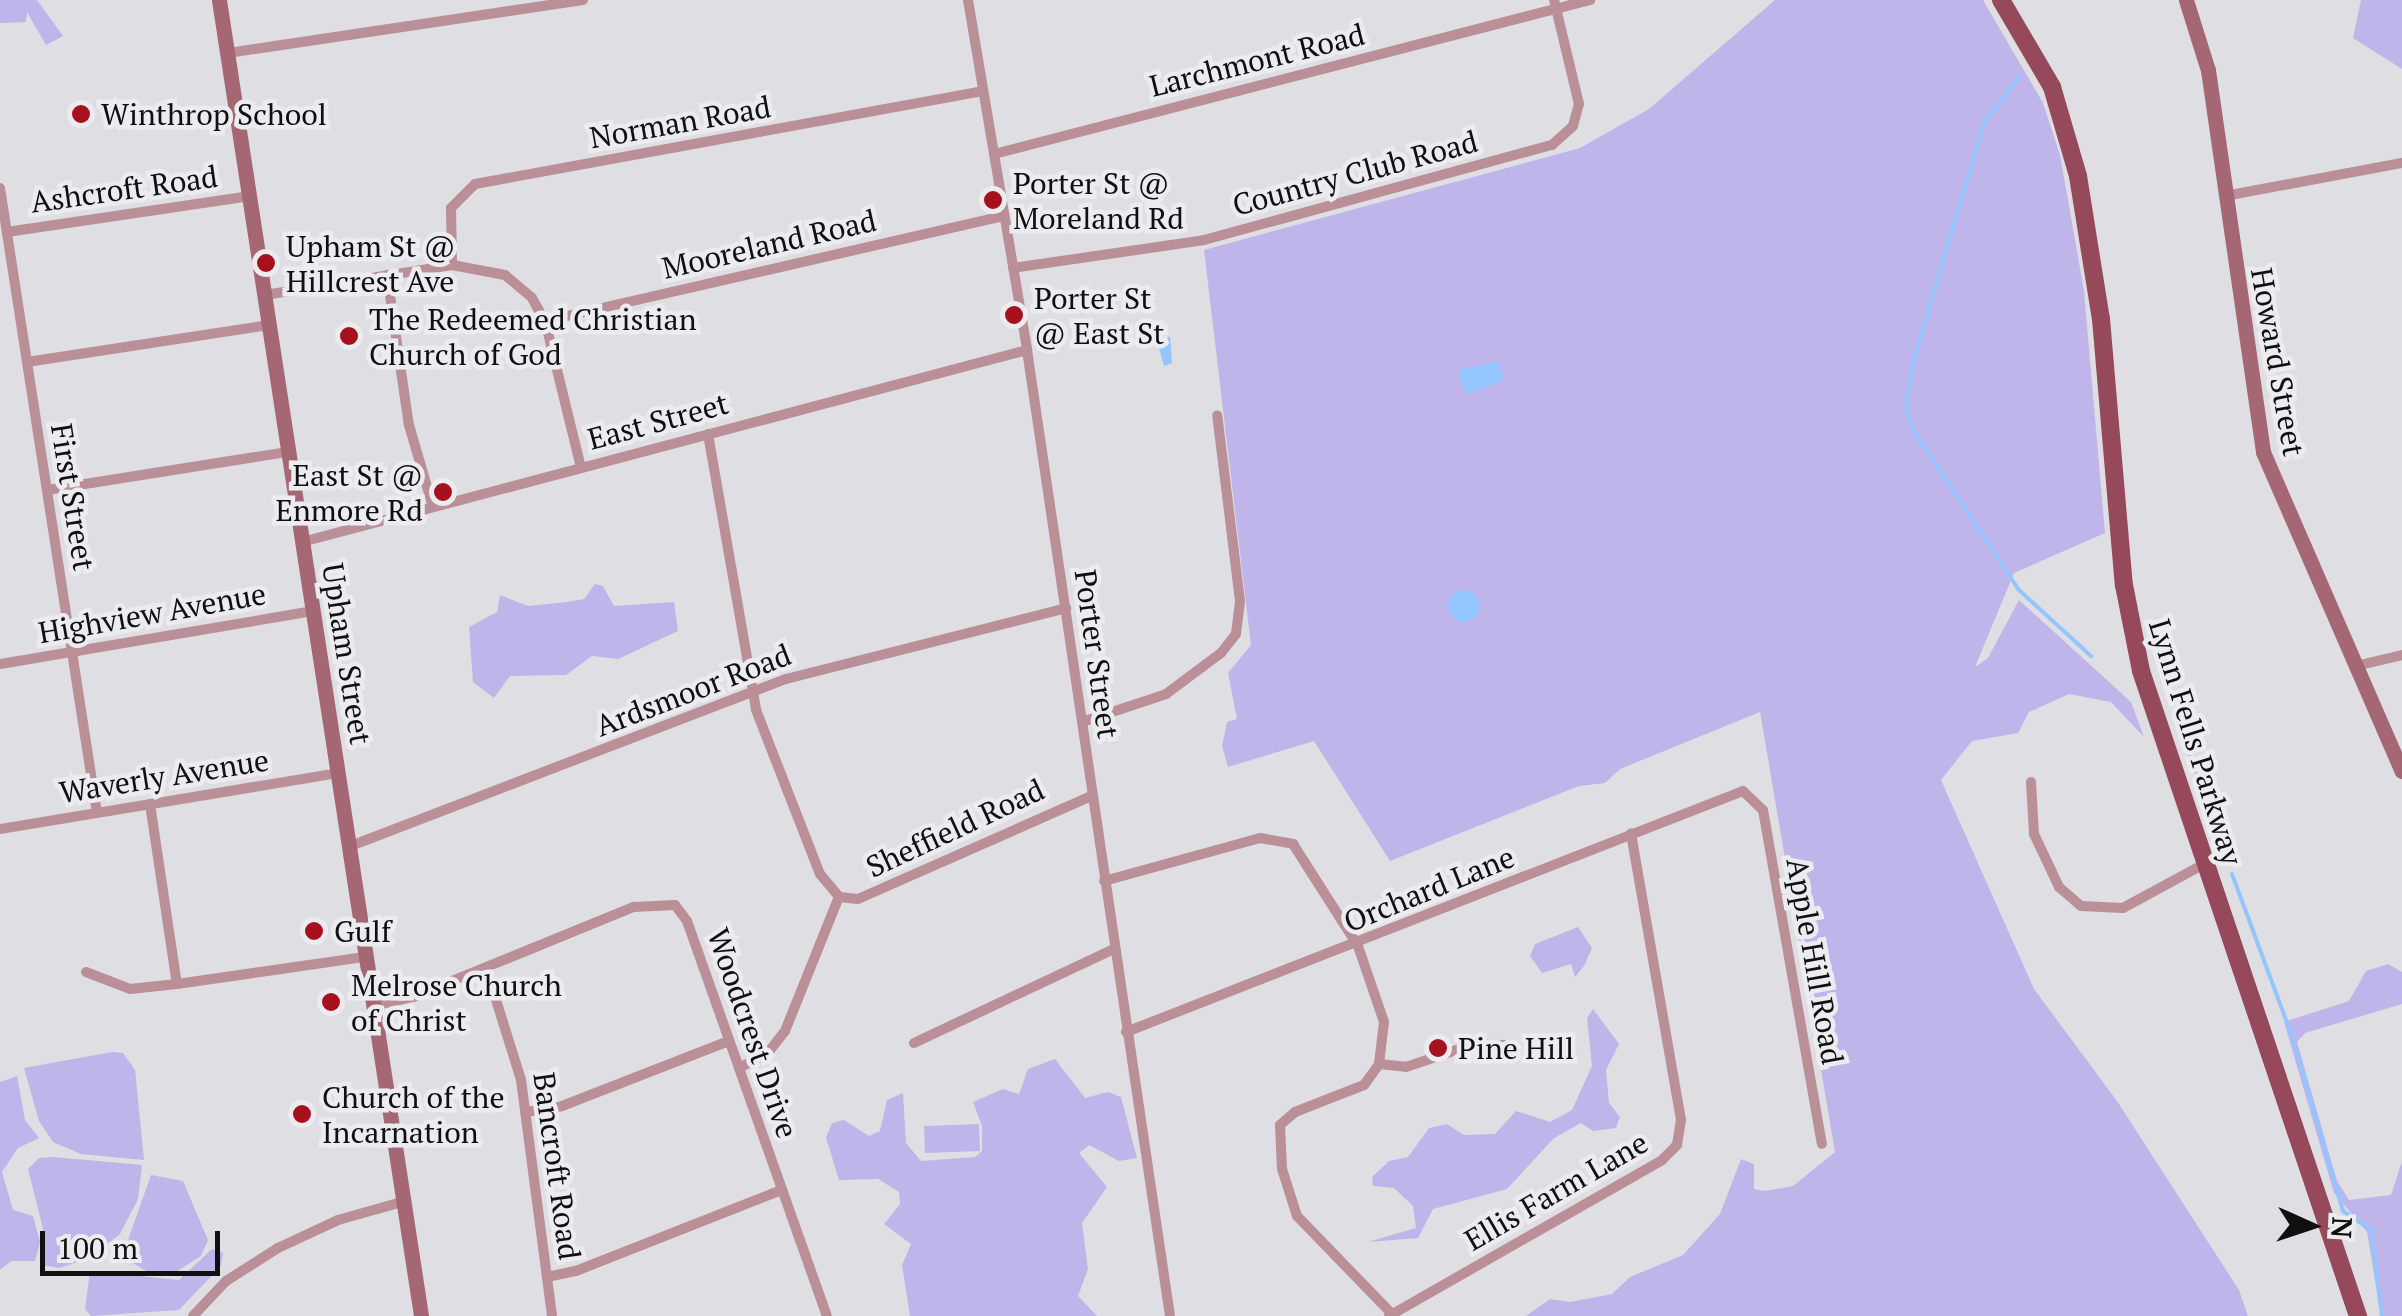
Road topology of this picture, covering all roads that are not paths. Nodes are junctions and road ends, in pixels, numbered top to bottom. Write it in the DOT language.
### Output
graph roads {
  1 [pos="219,0"];
  2 [pos="583,0"];
  3 [pos="968,0"];
  4 [pos="1590,0"];
  5 [pos="2001,0"];
  6 [pos="2186,0"];
  7 [pos="1555,4"];
  8 [pos="228,53"];
  9 [pos="984,91"];
  10 [pos="994,154"];
  11 [pos="2402,162"];
  12 [pos="0,188"];
  13 [pos="250,196"];
  14 [pos="2224,196"];
  15 [pos="1004,216"];
  16 [pos="6,232"];
  17 [pos="452,265"];
  18 [pos="1013,268"];
  19 [pos="387,275"];
  20 [pos="264,296"];
  21 [pos="544,322"];
  22 [pos="269,324"];
  23 [pos="1027,350"];
  24 [pos="27,362"];
  25 [pos="1216,415"];
  26 [pos="708,434"];
  27 [pos="288,452"];
  28 [pos="581,468"];
  29 [pos="47,490"];
  30 [pos="432,507"];
  31 [pos="302,542"];
  32 [pos="1066,608"];
  33 [pos="312,611"];
  34 [pos="72,653"];
  35 [pos="2402,655"];
  36 [pos="0,664"];
  37 [pos="2360,666"];
  38 [pos="752,693"];
  39 [pos="1082,722"];
  40 [pos="2402,771"];
  41 [pos="337,773"];
  42 [pos="2031,782"];
  43 [pos="1749,792"];
  44 [pos="1092,796"];
  45 [pos="150,804"];
  46 [pos="97,813"];
  47 [pos="0,829"];
  48 [pos="1631,833"];
  49 [pos="348,846"];
  50 [pos="2204,864"];
  51 [pos="1104,881"];
  52 [pos="839,897"];
  53 [pos="1358,946"];
  54 [pos="1114,949"];
  55 [pos="365,957"];
  56 [pos="486,968"];
  57 [pos="86,972"];
  58 [pos="177,984"];
  59 [pos="372,1006"];
  60 [pos="1126,1032"];
  61 [pos="729,1041"];
  62 [pos="914,1043"];
  63 [pos="1510,1045"];
  64 [pos="1379,1064"];
  65 [pos="739,1068"];
  66 [pos="526,1112"];
  67 [pos="1822,1144"];
  68 [pos="782,1190"];
  69 [pos="402,1202"];
  70 [pos="547,1277"];
  71 [pos="1390,1315"];
  72 [pos="193,1316"];
  73 [pos="421,1316"];
  74 [pos="552,1316"];
  75 [pos="827,1316"];
  76 [pos="1170,1316"];
  77 [pos="2358,1316"];
  1 -- 8 [label="main road, Upham Street"];
  2 -- 8 [label="street"];
  3 -- 9 [label="street, Porter Street"];
  4 -- 7 [label="street, Larchmont Road"];
  5 -- 50 [label="main road, Lynn Fells Parkway"];
  6 -- 14 [label="main road, Howard Street"];
  7 -- 10 [label="street, Larchmont Road"];
  7 -- 18 [label="street, Country Club Road"];
  8 -- 13 [label="main road, Upham Street"];
  9 -- 10 [label="street, Porter Street"];
  9 -- 17 [label="street, Norman Road"];
  10 -- 15 [label="street, Porter Street"];
  11 -- 14 [label="street"];
  12 -- 16 [label="street, First Street"];
  13 -- 16 [label="street, Ashcroft Road"];
  13 -- 20 [label="main road, Upham Street"];
  14 -- 37 [label="main road, Howard Street"];
  15 -- 18 [label="street, Porter Street"];
  15 -- 21 [label="street, Mooreland Road"];
  16 -- 24 [label="street, First Street"];
  17 -- 19 [label="street"];
  17 -- 21 [label="street"];
  18 -- 23 [label="street, Porter Street"];
  19 -- 20 [label="street"];
  19 -- 30 [label="street"];
  20 -- 22 [label="main road, Upham Street"];
  21 -- 28 [label="street"];
  22 -- 24 [label="street"];
  22 -- 27 [label="main road, Upham Street"];
  23 -- 26 [label="street, East Street"];
  23 -- 32 [label="street, Porter Street"];
  24 -- 29 [label="street, First Street"];
  25 -- 39 [label="street"];
  26 -- 28 [label="street, East Street"];
  26 -- 38 [label="street, Sheffield Road"];
  27 -- 29 [label="street"];
  27 -- 31 [label="main road, Upham Street"];
  28 -- 30 [label="street, East Street"];
  29 -- 34 [label="street, First Street"];
  30 -- 31 [label="street, East Street"];
  31 -- 33 [label="main road, Upham Street"];
  32 -- 38 [label="street, Ardsmoor Road"];
  32 -- 39 [label="street, Porter Street"];
  33 -- 34 [label="street, Highview Avenue"];
  33 -- 41 [label="main road, Upham Street"];
  34 -- 36 [label="street, Highview Avenue"];
  34 -- 46 [label="street, First Street"];
  35 -- 37 [label="street"];
  37 -- 40 [label="main road, Howard Street"];
  38 -- 49 [label="street, Ardsmoor Road"];
  38 -- 52 [label="street, Sheffield Road"];
  39 -- 44 [label="street, Porter Street"];
  41 -- 45 [label="street, Waverly Avenue"];
  41 -- 49 [label="main road, Upham Street"];
  42 -- 50 [label="street"];
  43 -- 48 [label="street, Orchard Lane"];
  43 -- 67 [label="street, Apple Hill Road"];
  44 -- 51 [label="street, Porter Street"];
  44 -- 52 [label="street, Sheffield Road"];
  45 -- 46 [label="street, Waverly Avenue"];
  45 -- 58 [label="street"];
  46 -- 47 [label="street, Waverly Avenue"];
  48 -- 53 [label="street, Orchard Lane"];
  48 -- 71 [label="street, Ellis Farm Lane"];
  49 -- 55 [label="main road, Upham Street"];
  50 -- 77 [label="main road, Lynn Fells Parkway"];
  51 -- 53 [label="street"];
  51 -- 54 [label="street, Porter Street"];
  52 -- 65 [label="street, Sheffield Road"];
  53 -- 60 [label="street, Orchard Lane"];
  53 -- 64 [label="street"];
  54 -- 60 [label="street, Porter Street"];
  54 -- 62 [label="street"];
  55 -- 58 [label="street"];
  55 -- 59 [label="main road, Upham Street"];
  56 -- 59 [label="street, Woodcrest Drive"];
  56 -- 61 [label="street, Woodcrest Drive"];
  56 -- 66 [label="street, Bancroft Road"];
  57 -- 58 [label="street"];
  59 -- 69 [label="main road, Upham Street"];
  60 -- 76 [label="street, Porter Street"];
  61 -- 65 [label="street, Woodcrest Drive"];
  61 -- 66 [label="street"];
  63 -- 64 [label="street"];
  64 -- 71 [label="street"];
  65 -- 68 [label="street, Woodcrest Drive"];
  66 -- 70 [label="street, Bancroft Road"];
  68 -- 70 [label="street"];
  68 -- 75 [label="street, Woodcrest Drive"];
  69 -- 72 [label="street"];
  69 -- 73 [label="main road, Upham Street"];
  70 -- 74 [label="street, Bancroft Road"];
}
